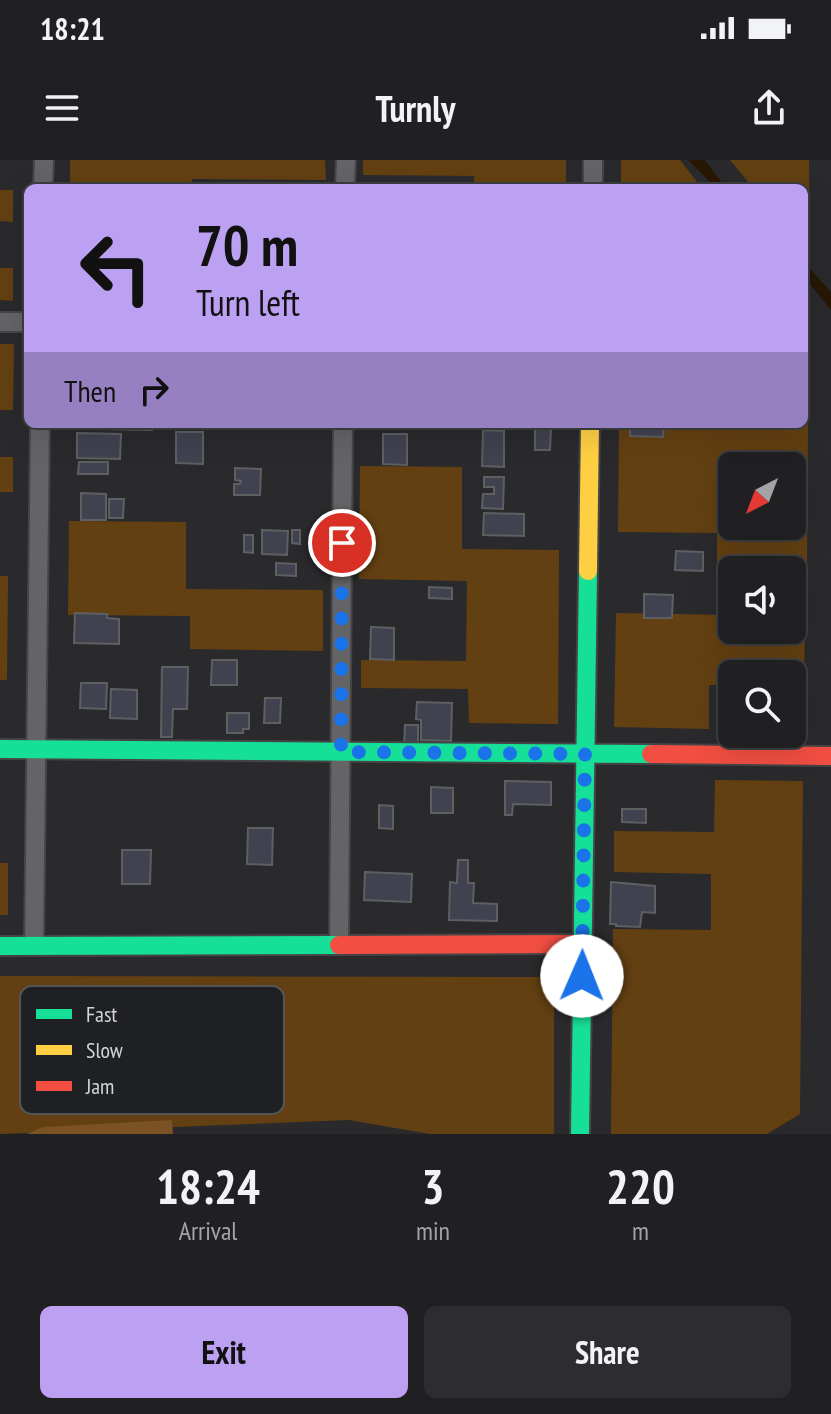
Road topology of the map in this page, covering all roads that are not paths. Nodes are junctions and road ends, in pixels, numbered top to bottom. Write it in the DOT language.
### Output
graph roads {
  1 [pos="44,160"];
  2 [pos="346,160"];
  3 [pos="593,160"];
  4 [pos="43,184"];
  5 [pos="345,184"];
  6 [pos="593,184"];
  7 [pos="0,322"];
  8 [pos="24,322"];
  9 [pos="40,428"];
  10 [pos="343,428"];
  11 [pos="590,428"];
  12 [pos="0,749"];
  13 [pos="37,749"];
  14 [pos="341,752"];
  15 [pos="585,754"];
  16 [pos="831,756"];
  17 [pos="583,944"];
  18 [pos="339,945"];
  19 [pos="0,946"];
  20 [pos="34,946"];
  21 [pos="580,1134"];
  1 -- 4 [label="street"];
  2 -- 5 [label="street"];
  3 -- 6 [label="street"];
  7 -- 8 [label="street"];
  9 -- 13 [label="street"];
  10 -- 14 [label="street"];
  11 -- 15 [label="street"];
  12 -- 13 [label="street"];
  13 -- 14 [label="street"];
  13 -- 20 [label="street"];
  14 -- 15 [label="street"];
  14 -- 18 [label="street"];
  15 -- 16 [label="street"];
  15 -- 17 [label="street"];
  17 -- 18 [label="street"];
  17 -- 21 [label="street"];
  18 -- 20 [label="street"];
  19 -- 20 [label="street"];
}
